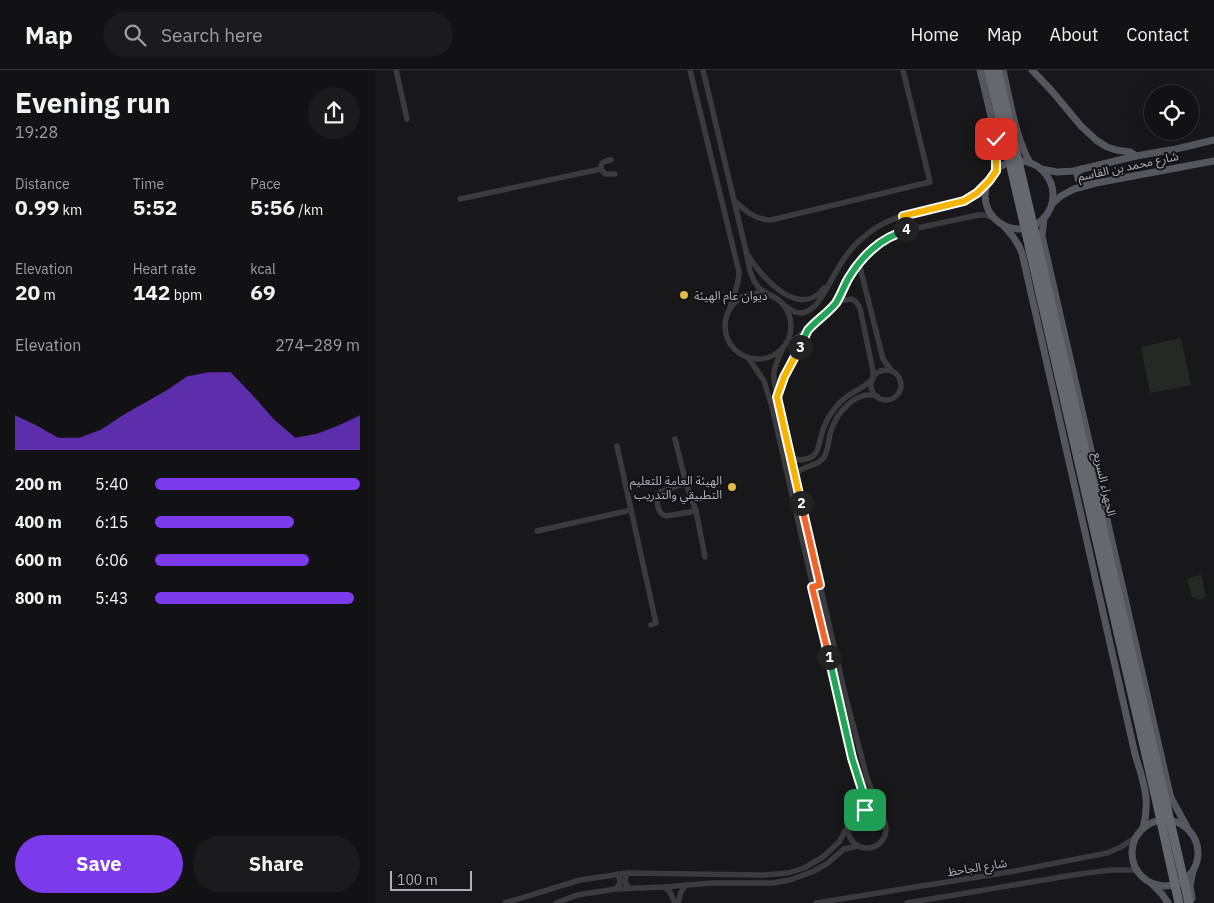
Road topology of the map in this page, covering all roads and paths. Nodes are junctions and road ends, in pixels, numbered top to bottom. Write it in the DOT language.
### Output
graph roads {
  1 [pos="396,70"];
  2 [pos="690,70"];
  3 [pos="703,70"];
  4 [pos="708,70"];
  5 [pos="903,70"];
  6 [pos="980,70"];
  7 [pos="988,70"];
  8 [pos="997,70"];
  9 [pos="1003,70"];
  10 [pos="1031,70"];
  11 [pos="706,79"];
  12 [pos="407,119"];
  13 [pos="1214,140"];
  14 [pos="1136,156"];
  15 [pos="611,160"];
  16 [pos="1214,161"];
  17 [pos="1030,163"];
  18 [pos="601,169"];
  19 [pos="1041,169"];
  20 [pos="1081,169"];
  21 [pos="996,171"];
  22 [pos="615,174"];
  23 [pos="989,181"];
  24 [pos="1096,183"];
  25 [pos="734,198"];
  26 [pos="460,199"];
  27 [pos="721,200"];
  28 [pos="1052,204"];
  29 [pos="903,216"];
  30 [pos="1044,218"];
  31 [pos="996,219"];
  32 [pos="1003,224"];
  33 [pos="906,231"];
  34 [pos="746,251"];
  35 [pos="859,263"];
  36 [pos="836,271"];
  37 [pos="770,295"];
  38 [pos="837,301"];
  39 [pos="783,304"];
  40 [pos="730,307"];
  41 [pos="808,331"];
  42 [pos="785,346"];
  43 [pos="749,358"];
  44 [pos="892,371"];
  45 [pos="873,380"];
  46 [pos="877,396"];
  47 [pos="777,397"];
  48 [pos="675,439"];
  49 [pos="617,446"];
  50 [pos="792,460"];
  51 [pos="785,465"];
  52 [pos="795,476"];
  53 [pos="686,483"];
  54 [pos="631,510"];
  55 [pos="695,511"];
  56 [pos="537,531"];
  57 [pos="705,557"];
  58 [pos="820,585"];
  59 [pos="812,587"];
  60 [pos="651,625"];
  61 [pos="861,811"];
  62 [pos="883,819"];
  63 [pos="848,826"];
  64 [pos="1143,828"];
  65 [pos="1187,828"];
  66 [pos="1136,836"];
  67 [pos="858,846"];
  68 [pos="1193,869"];
  69 [pos="1137,870"];
  70 [pos="628,873"];
  71 [pos="617,874"];
  72 [pos="1152,883"];
  73 [pos="687,885"];
  74 [pos="664,887"];
  75 [pos="629,888"];
  76 [pos="616,889"];
  77 [pos="505,903"];
  78 [pos="556,903"];
  79 [pos="677,903"];
  80 [pos="817,903"];
  81 [pos="907,903"];
  82 [pos="1168,903"];
  83 [pos="1179,903"];
  84 [pos="1189,903"];
  85 [pos="1193,903"];
  1 -- 12 [label="street"];
  2 -- 27 [label="street"];
  3 -- 11 [label="street"];
  4 -- 11 [label="street"];
  5 -- 25 [label="street"];
  6 -- 21 [label="main road"];
  7 -- 83 [label="highway, الجهراء السريع, bridge"];
  8 -- 84 [label="highway, الجهراء السريع, bridge"];
  9 -- 17 [label="main road"];
  10 -- 14 [label="main road"];
  11 -- 25 [label="street"];
  13 -- 14 [label="main road, شارع محمد بن القاسم"];
  14 -- 20 [label="main road, شارع محمد بن القاسم"];
  15 -- 18 [label="street"];
  16 -- 24 [label="main road, شارع محمد بن القاسم"];
  17 -- 19 [label="main road"];
  17 -- 21 [label="main road"];
  18 -- 22 [label="street"];
  18 -- 26 [label="street"];
  19 -- 20 [label="main road, شارع محمد بن القاسم"];
  19 -- 28 [label="main road"];
  20 -- 24 [label="main road"];
  21 -- 23 [label="main road"];
  23 -- 29 [label="street"];
  23 -- 31 [label="main road"];
  24 -- 28 [label="main road, شارع محمد بن القاسم"];
  25 -- 27 [label="street"];
  25 -- 34 [label="street"];
  27 -- 40 [label="street"];
  28 -- 30 [label="main road"];
  29 -- 33 [label="street"];
  29 -- 36 [label="street"];
  30 -- 32 [label="main road"];
  30 -- 65 [label="main road, الجهراء السريع"];
  31 -- 32 [label="main road"];
  31 -- 33 [label="street"];
  32 -- 64 [label="main road"];
  33 -- 35 [label="street"];
  34 -- 36 [label="street"];
  34 -- 37 [label="street"];
  35 -- 38 [label="street"];
  35 -- 44 [label="street"];
  36 -- 39 [label="street"];
  37 -- 39 [label="street"];
  37 -- 40 [label="street"];
  38 -- 41 [label="street"];
  38 -- 45 [label="street"];
  39 -- 42 [label="street"];
  40 -- 43 [label="street"];
  41 -- 42 [label="street"];
  41 -- 47 [label="street"];
  42 -- 43 [label="street"];
  42 -- 47 [label="street"];
  43 -- 51 [label="street"];
  44 -- 45 [label="street"];
  44 -- 46 [label="street"];
  45 -- 46 [label="street"];
  45 -- 50 [label="street"];
  46 -- 52 [label="street"];
  47 -- 50 [label="street"];
  48 -- 53 [label="street"];
  49 -- 54 [label="street"];
  50 -- 51 [label="street"];
  50 -- 52 [label="street"];
  51 -- 59 [label="street"];
  52 -- 58 [label="street"];
  53 -- 55 [label="street"];
  53 -- 55 [label="street"];
  54 -- 56 [label="street"];
  54 -- 60 [label="street"];
  55 -- 57 [label="street"];
  58 -- 59 [label="street"];
  58 -- 62 [label="street"];
  59 -- 61 [label="street"];
  61 -- 62 [label="street"];
  61 -- 63 [label="street"];
  62 -- 67 [label="street"];
  63 -- 67 [label="street"];
  63 -- 70 [label="street"];
  64 -- 65 [label="main road"];
  64 -- 66 [label="main road"];
  65 -- 68 [label="main road"];
  66 -- 69 [label="main road"];
  66 -- 80 [label="street, شارع الجاحظ"];
  67 -- 73 [label="street"];
  68 -- 72 [label="main road"];
  68 -- 85 [label="main road"];
  69 -- 72 [label="main road"];
  69 -- 81 [label="street, شارع الجاحظ"];
  70 -- 71 [label="street"];
  70 -- 75 [label="street"];
  71 -- 76 [label="street"];
  71 -- 77 [label="street"];
  72 -- 82 [label="main road"];
  73 -- 74 [label="street"];
  73 -- 79 [label="street"];
  74 -- 75 [label="street"];
  74 -- 79 [label="street"];
  75 -- 76 [label="street"];
  76 -- 78 [label="street"];
}
